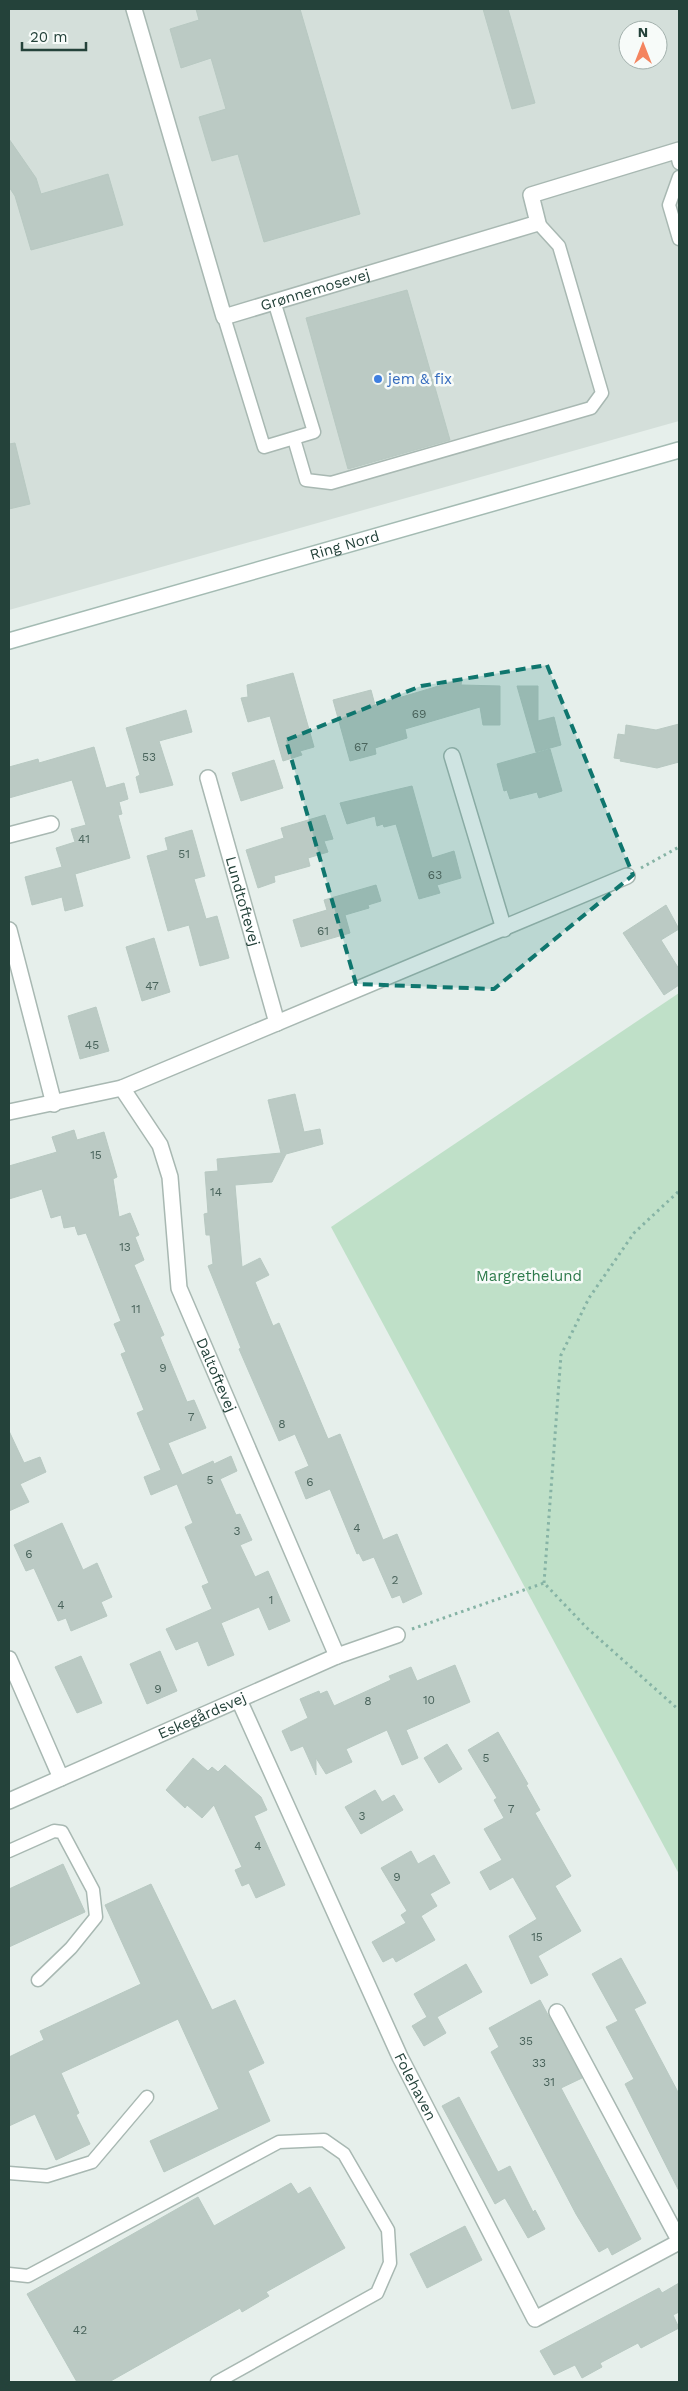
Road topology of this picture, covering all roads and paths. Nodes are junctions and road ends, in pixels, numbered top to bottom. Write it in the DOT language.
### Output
graph roads {
  1 [pos="134,9"];
  2 [pos="678,154"];
  3 [pos="679,177"];
  4 [pos="538,223"];
  5 [pos="679,239"];
  6 [pos="274,301"];
  7 [pos="224,316"];
  8 [pos="294,439"];
  9 [pos="679,450"];
  10 [pos="9,641"];
  11 [pos="452,756"];
  12 [pos="208,778"];
  13 [pos="51,824"];
  14 [pos="9,835"];
  15 [pos="679,847"];
  16 [pos="627,876"];
  17 [pos="9,930"];
  18 [pos="504,930"];
  19 [pos="277,1023"];
  20 [pos="122,1088"];
  21 [pos="54,1104"];
  22 [pos="9,1112"];
  23 [pos="679,1191"];
  24 [pos="544,1583"];
  25 [pos="398,1635"];
  26 [pos="337,1656"];
  27 [pos="9,1659"];
  28 [pos="239,1700"];
  29 [pos="679,1710"];
  30 [pos="61,1778"];
  31 [pos="9,1801"];
  32 [pos="9,1850"];
  33 [pos="38,1980"];
  34 [pos="558,2012"];
  35 [pos="147,2097"];
  36 [pos="9,2173"];
  37 [pos="679,2241"];
  38 [pos="9,2274"];
  39 [pos="217,2382"];
  1 -- 7 [label="street"];
  2 -- 4 [label="street"];
  3 -- 5 [label="lane"];
  4 -- 6 [label="street, Grønnemosevej"];
  4 -- 8 [label="lane"];
  6 -- 7 [label="street, Grønnemosevej"];
  6 -- 8 [label="lane"];
  7 -- 8 [label="lane"];
  9 -- 10 [label="street, Ring Nord"];
  11 -- 18 [label="street"];
  12 -- 19 [label="street, Lundtoftevej"];
  13 -- 14 [label="street"];
  15 -- 16 [label="path"];
  16 -- 18 [label="street"];
  17 -- 21 [label="street"];
  18 -- 19 [label="street"];
  19 -- 20 [label="street"];
  20 -- 21 [label="street"];
  20 -- 26 [label="street, Daltoftevej"];
  21 -- 22 [label="street"];
  23 -- 24 [label="path"];
  24 -- 25 [label="path"];
  24 -- 29 [label="path"];
  25 -- 26 [label="street, Eskegårdsvej"];
  26 -- 28 [label="street, Eskegårdsvej"];
  27 -- 30 [label="street"];
  28 -- 30 [label="street, Eskegårdsvej"];
  28 -- 37 [label="street, Folehaven"];
  30 -- 31 [label="street, Eskegårdsvej"];
  32 -- 33 [label="lane"];
  34 -- 37 [label="street, Folehaven"];
  35 -- 36 [label="lane"];
  38 -- 39 [label="lane"];
}
